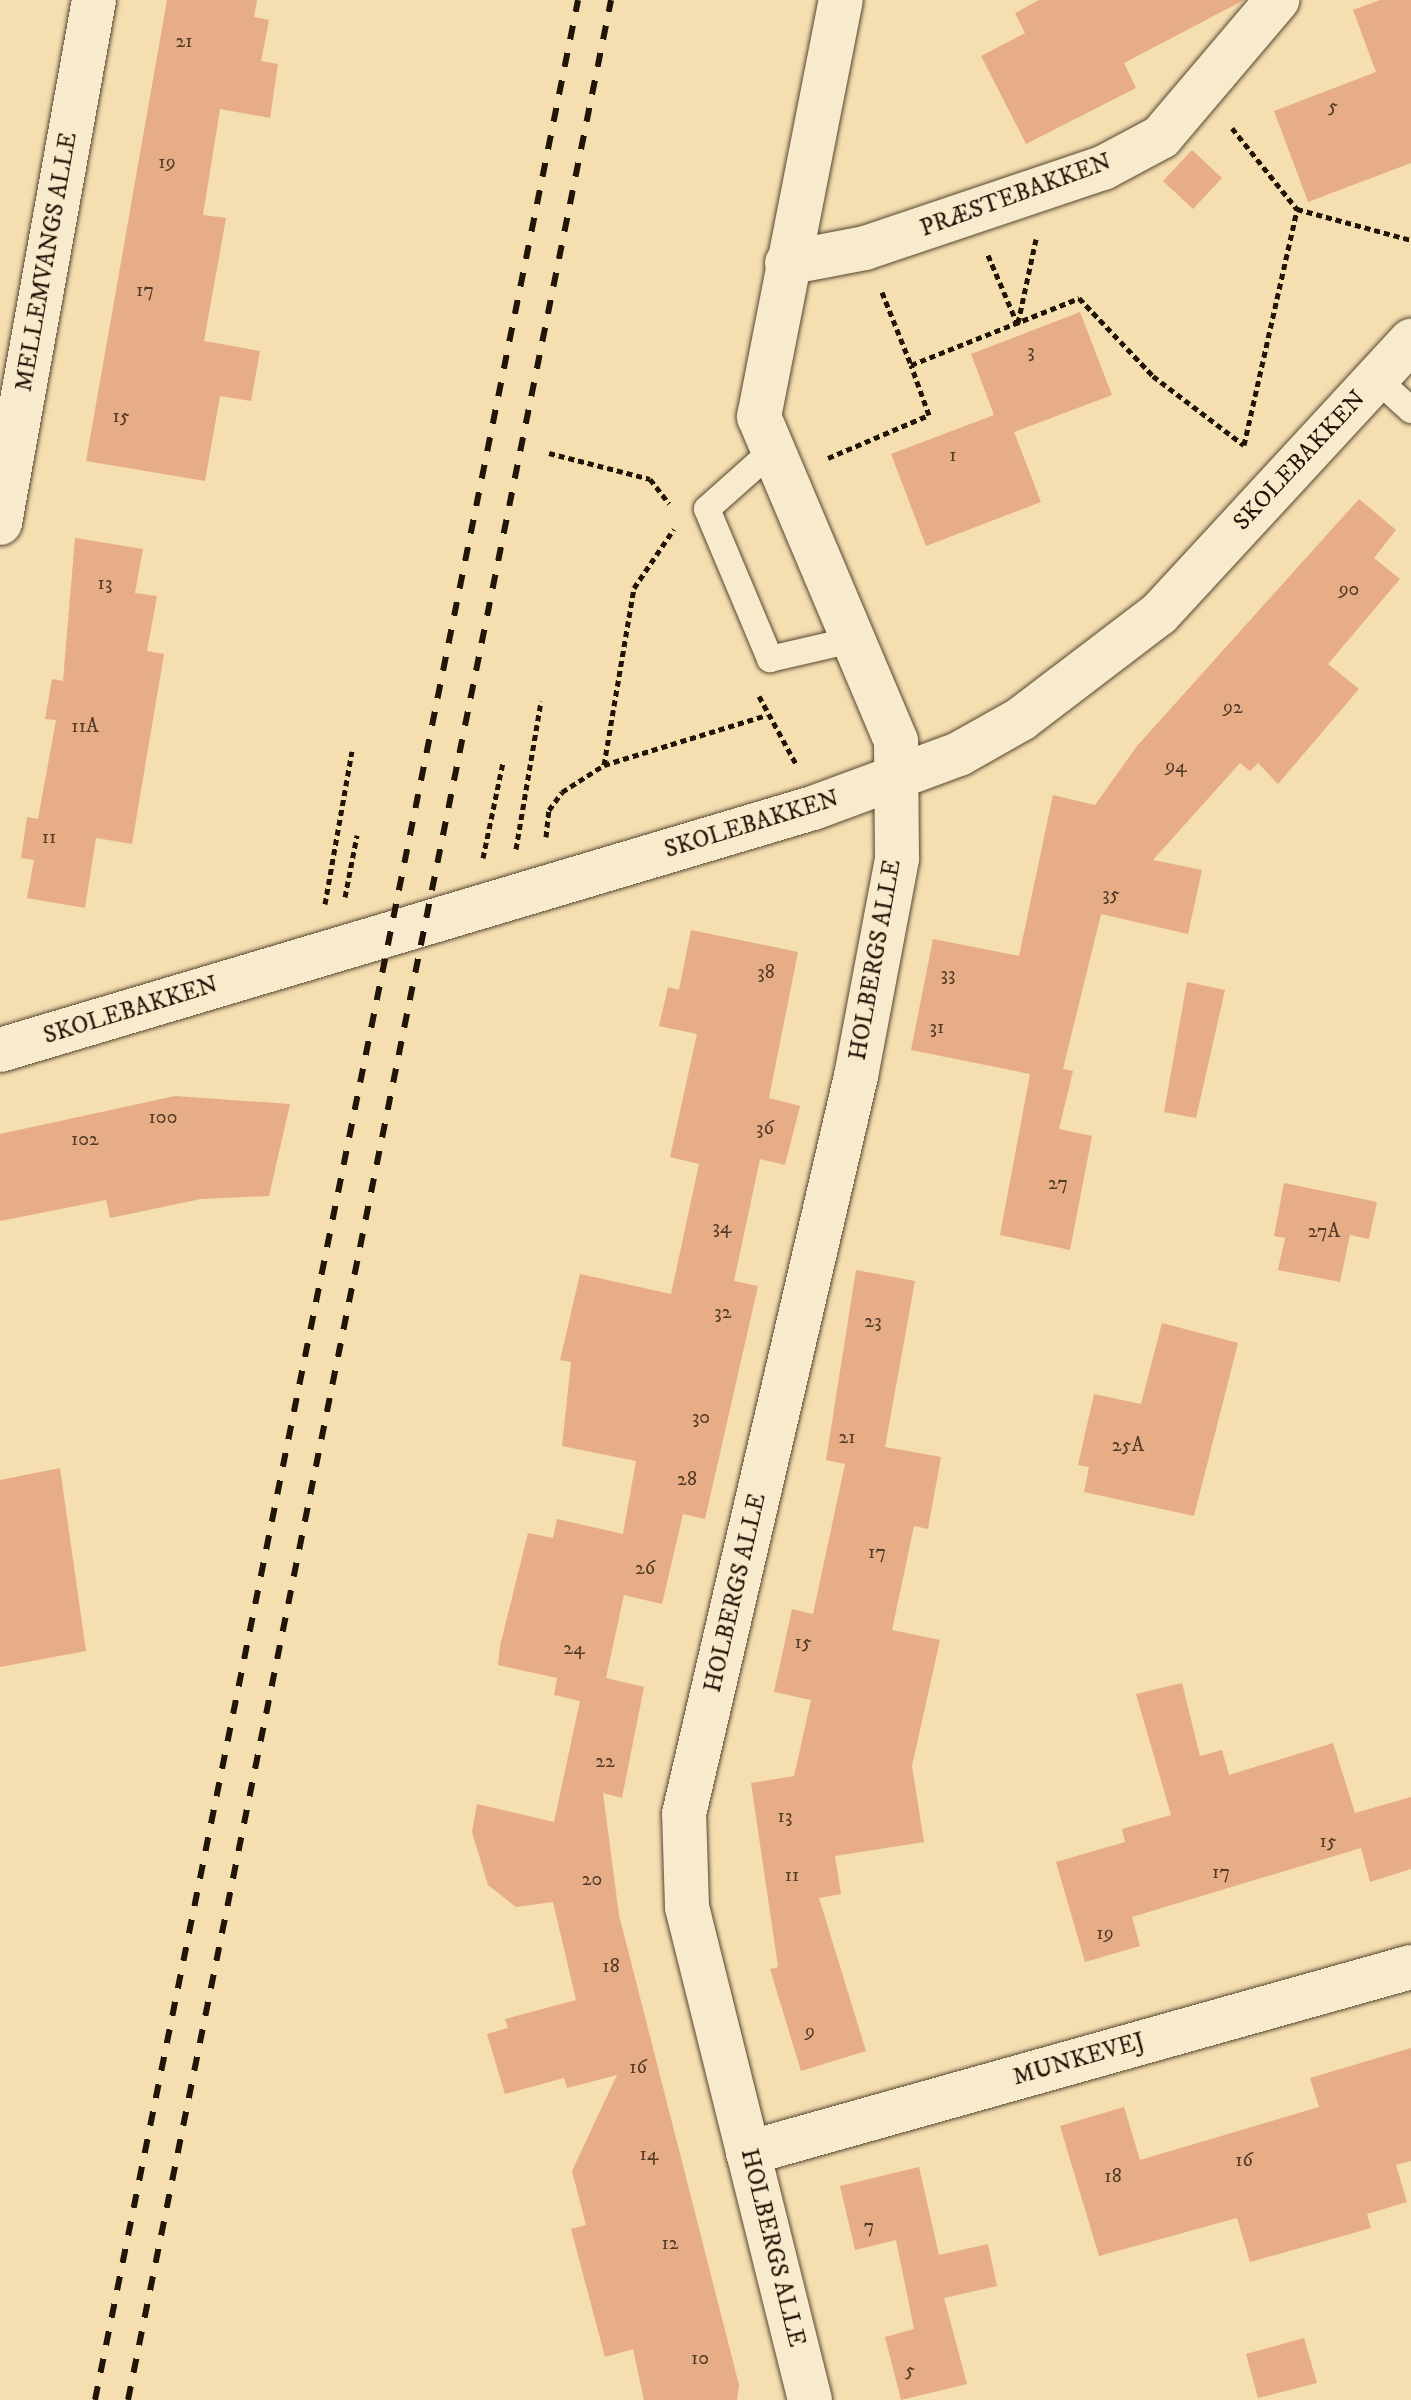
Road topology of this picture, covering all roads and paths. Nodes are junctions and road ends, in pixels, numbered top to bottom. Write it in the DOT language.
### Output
graph roads {
  1 [pos="94,0"];
  2 [pos="841,0"];
  3 [pos="1277,0"];
  4 [pos="1202,89"];
  5 [pos="1047,187"];
  6 [pos="1297,209"];
  7 [pos="971,213"];
  8 [pos="1411,240"];
  9 [pos="865,248"];
  10 [pos="787,263"];
  11 [pos="1017,324"];
  12 [pos="1411,341"];
  13 [pos="911,365"];
  14 [pos="1377,379"];
  15 [pos="1411,410"];
  16 [pos="549,453"];
  17 [pos="777,464"];
  18 [pos="4,474"];
  19 [pos="634,475"];
  20 [pos="682,518"];
  21 [pos="0,523"];
  22 [pos="852,640"];
  23 [pos="541,701"];
  24 [pos="767,715"];
  25 [pos="352,751"];
  26 [pos="503,762"];
  27 [pos="604,765"];
  28 [pos="894,781"];
  29 [pos="549,810"];
  30 [pos="521,819"];
  31 [pos="357,835"];
  32 [pos="352,859"];
  33 [pos="329,882"];
  34 [pos="474,908"];
  35 [pos="0,1050"];
  36 [pos="1411,1967"];
  37 [pos="748,2153"];
  38 [pos="810,2400"];
  1 -- 18 [label="street, MELLEMVANGS ALLE"];
  2 -- 10 [label="street"];
  3 -- 4 [label="street, PRÆSTEBAKKEN"];
  4 -- 5 [label="street, PRÆSTEBAKKEN"];
  4 -- 6 [label="path"];
  5 -- 7 [label="street, PRÆSTEBAKKEN"];
  5 -- 11 [label="path"];
  6 -- 8 [label="path"];
  6 -- 11 [label="path"];
  7 -- 9 [label="street, PRÆSTEBAKKEN"];
  7 -- 11 [label="path"];
  9 -- 10 [label="street, PRÆSTEBAKKEN"];
  9 -- 13 [label="path"];
  10 -- 17 [label="street"];
  11 -- 13 [label="path"];
  12 -- 14 [label="street, SKOLEBAKKEN"];
  13 -- 17 [label="path"];
  14 -- 15 [label="lane, SKOLEBAKKEN"];
  14 -- 28 [label="street, SKOLEBAKKEN"];
  16 -- 19 [label="path"];
  17 -- 22 [label="street"];
  17 -- 22 [label="lane"];
  18 -- 21 [label="street, MELLEMVANGS ALLE"];
  20 -- 27 [label="path"];
  22 -- 28 [label="street"];
  23 -- 30 [label="path"];
  24 -- 27 [label="path"];
  25 -- 33 [label="path"];
  26 -- 34 [label="path"];
  27 -- 29 [label="path"];
  28 -- 34 [label="street, SKOLEBAKKEN"];
  28 -- 37 [label="street, HOLBERGS ALLE"];
  31 -- 32 [label="path"];
  34 -- 35 [label="street, SKOLEBAKKEN"];
  36 -- 37 [label="street, MUNKEVEJ"];
  37 -- 38 [label="street, HOLBERGS ALLE"];
}
